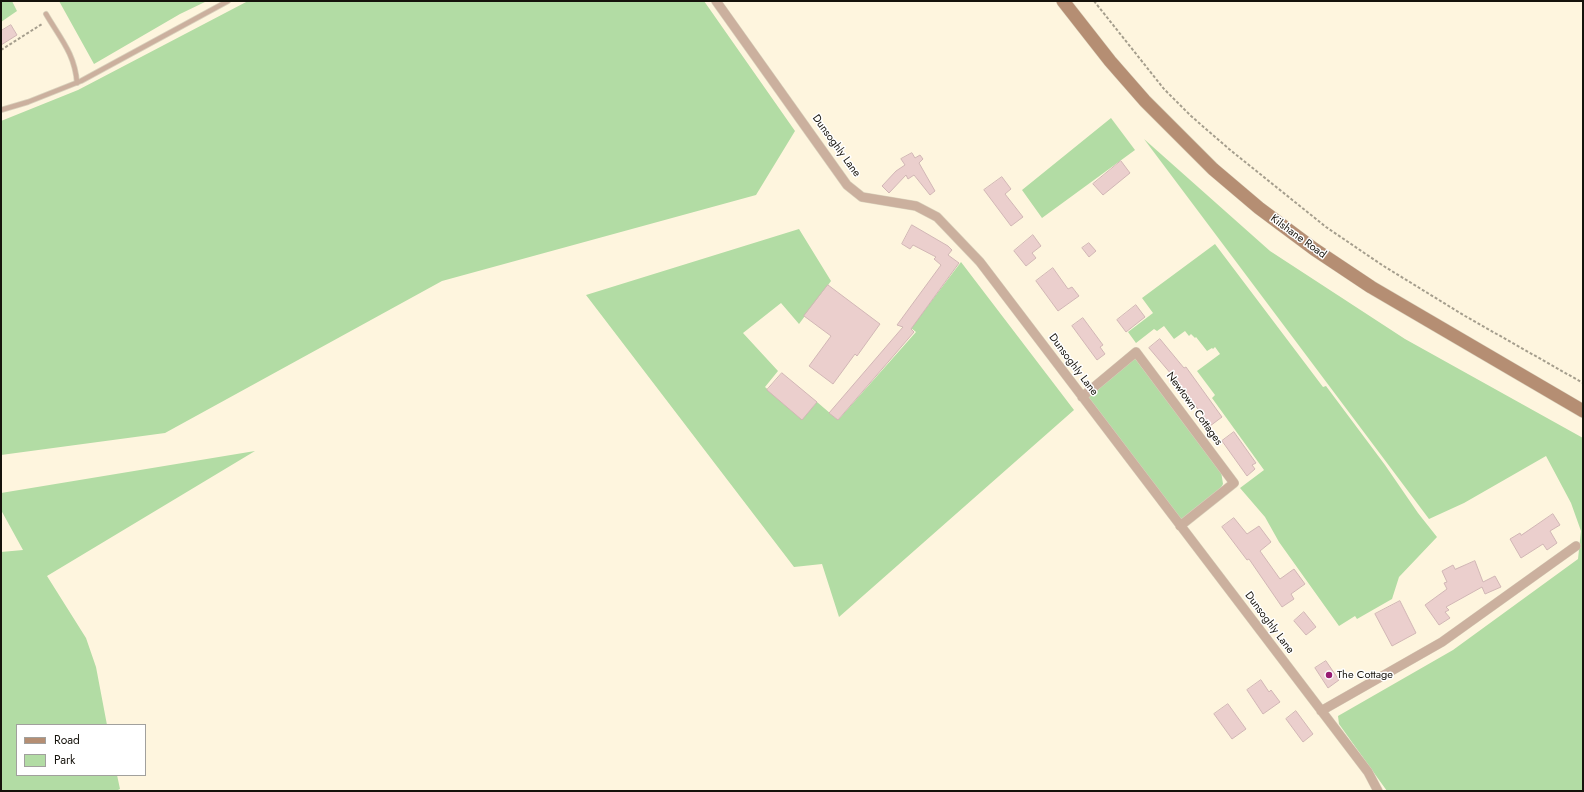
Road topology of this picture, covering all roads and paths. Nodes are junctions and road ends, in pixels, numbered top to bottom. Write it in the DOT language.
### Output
graph roads {
  1 [pos="228,1"];
  2 [pos="716,1"];
  3 [pos="1063,1"];
  4 [pos="1094,1"];
  5 [pos="46,14"];
  6 [pos="49,20"];
  7 [pos="1,50"];
  8 [pos="77,83"];
  9 [pos="1,110"];
  10 [pos="1583,383"];
  11 [pos="1082,397"];
  12 [pos="1583,411"];
  13 [pos="1180,526"];
  14 [pos="1576,546"];
  15 [pos="1321,710"];
  16 [pos="1378,791"];
  1 -- 8 [label="lane"];
  2 -- 11 [label="street, Dunsoghly Lane"];
  3 -- 12 [label="street, Kilshane Road"];
  4 -- 10 [label="path"];
  5 -- 6 [label="lane"];
  6 -- 7 [label="path"];
  6 -- 8 [label="lane"];
  8 -- 9 [label="lane"];
  11 -- 13 [label="street, Dunsoghly Lane"];
  11 -- 13 [label="street, Newtown Cottages"];
  13 -- 15 [label="street, Dunsoghly Lane"];
  14 -- 15 [label="street"];
  15 -- 16 [label="street, Dunsoghly Lane"];
}
